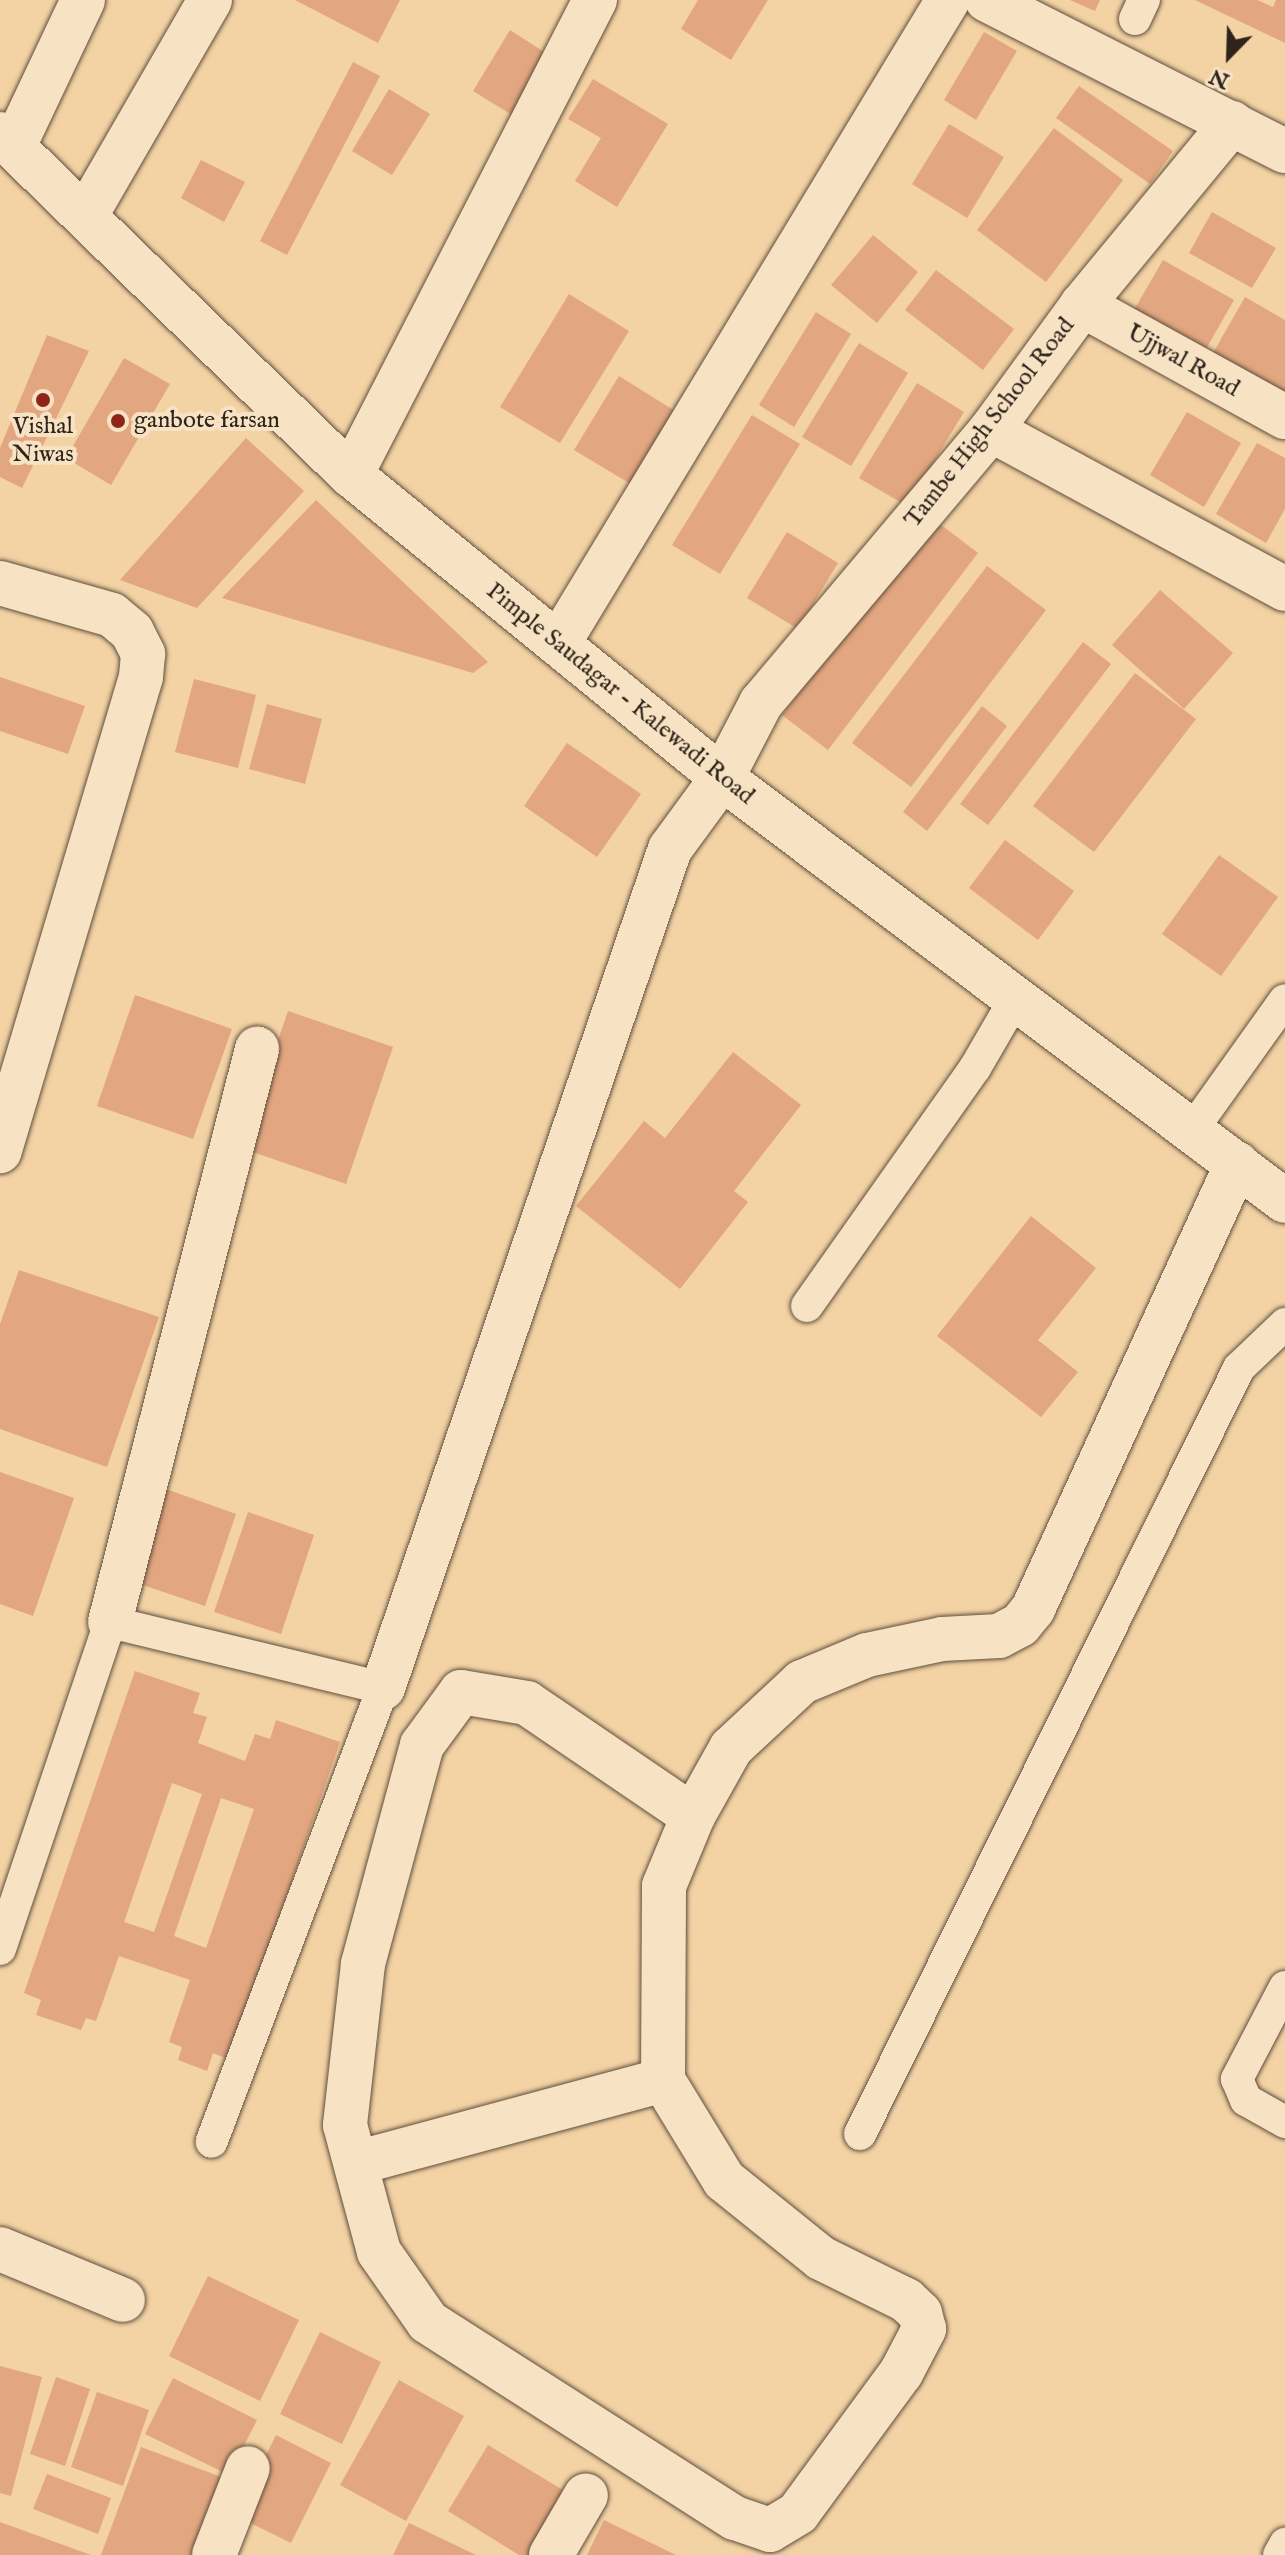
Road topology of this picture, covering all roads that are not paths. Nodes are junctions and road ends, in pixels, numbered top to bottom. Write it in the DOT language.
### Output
graph roads {
  1 [pos="83,0"];
  2 [pos="210,0"];
  3 [pos="595,0"];
  4 [pos="948,0"];
  5 [pos="987,0"];
  6 [pos="1232,123"];
  7 [pos="7,139"];
  8 [pos="1285,151"];
  9 [pos="86,215"];
  10 [pos="1082,305"];
  11 [pos="1285,417"];
  12 [pos="991,430"];
  13 [pos="351,475"];
  14 [pos="0,583"];
  15 [pos="1285,589"];
  16 [pos="558,644"];
  17 [pos="722,778"];
  18 [pos="1015,999"];
  19 [pos="1285,1000"];
  20 [pos="257,1049"];
  21 [pos="1190,1133"];
  22 [pos="0,1151"];
  23 [pos="1237,1164"];
  24 [pos="1285,1201"];
  25 [pos="807,1306"];
  26 [pos="1285,1324"];
  27 [pos="110,1622"];
  28 [pos="383,1688"];
  29 [pos="693,1816"];
  30 [pos="0,1949"];
  31 [pos="1285,1987"];
  32 [pos="663,2080"];
  33 [pos="1285,2122"];
  34 [pos="860,2134"];
  35 [pos="211,2142"];
  36 [pos="356,2163"];
  37 [pos="0,2249"];
  38 [pos="123,2300"];
  39 [pos="248,2468"];
  40 [pos="586,2495"];
  41 [pos="1285,2544"];
  42 [pos="214,2555"];
  43 [pos="551,2555"];
  44 [pos="1279,2555"];
  1 -- 7 [label="street"];
  2 -- 9 [label="street"];
  3 -- 13 [label="street"];
  4 -- 16 [label="street"];
  5 -- 6 [label="street"];
  6 -- 8 [label="street"];
  6 -- 10 [label="street, Tambe High School Road"];
  7 -- 9 [label="street, Pimple Saudagar - Kalewadi Road"];
  9 -- 13 [label="street, Pimple Saudagar - Kalewadi Road"];
  10 -- 11 [label="street, Ujjwal Road"];
  10 -- 12 [label="street, Tambe High School Road"];
  12 -- 15 [label="street"];
  12 -- 17 [label="street, Tambe High School Road"];
  13 -- 16 [label="street, Pimple Saudagar - Kalewadi Road"];
  14 -- 22 [label="street"];
  16 -- 17 [label="street, Pimple Saudagar - Kalewadi Road"];
  17 -- 18 [label="street, Pimple Saudagar - Kalewadi Road"];
  17 -- 28 [label="street, Tambe High School Road"];
  18 -- 21 [label="street, Pimple Saudagar - Kalewadi Road"];
  18 -- 25 [label="lane"];
  19 -- 21 [label="lane"];
  20 -- 27 [label="street"];
  21 -- 23 [label="street, Pimple Saudagar - Kalewadi Road"];
  23 -- 24 [label="street, Pimple Saudagar - Kalewadi Road"];
  23 -- 29 [label="street"];
  26 -- 34 [label="lane"];
  27 -- 28 [label="lane"];
  27 -- 30 [label="lane"];
  28 -- 35 [label="lane"];
  29 -- 32 [label="street"];
  29 -- 36 [label="street"];
  31 -- 33 [label="lane"];
  32 -- 36 [label="street"];
  32 -- 36 [label="street"];
  37 -- 38 [label="street"];
  39 -- 42 [label="street"];
  40 -- 43 [label="street"];
  41 -- 44 [label="lane"];
}
